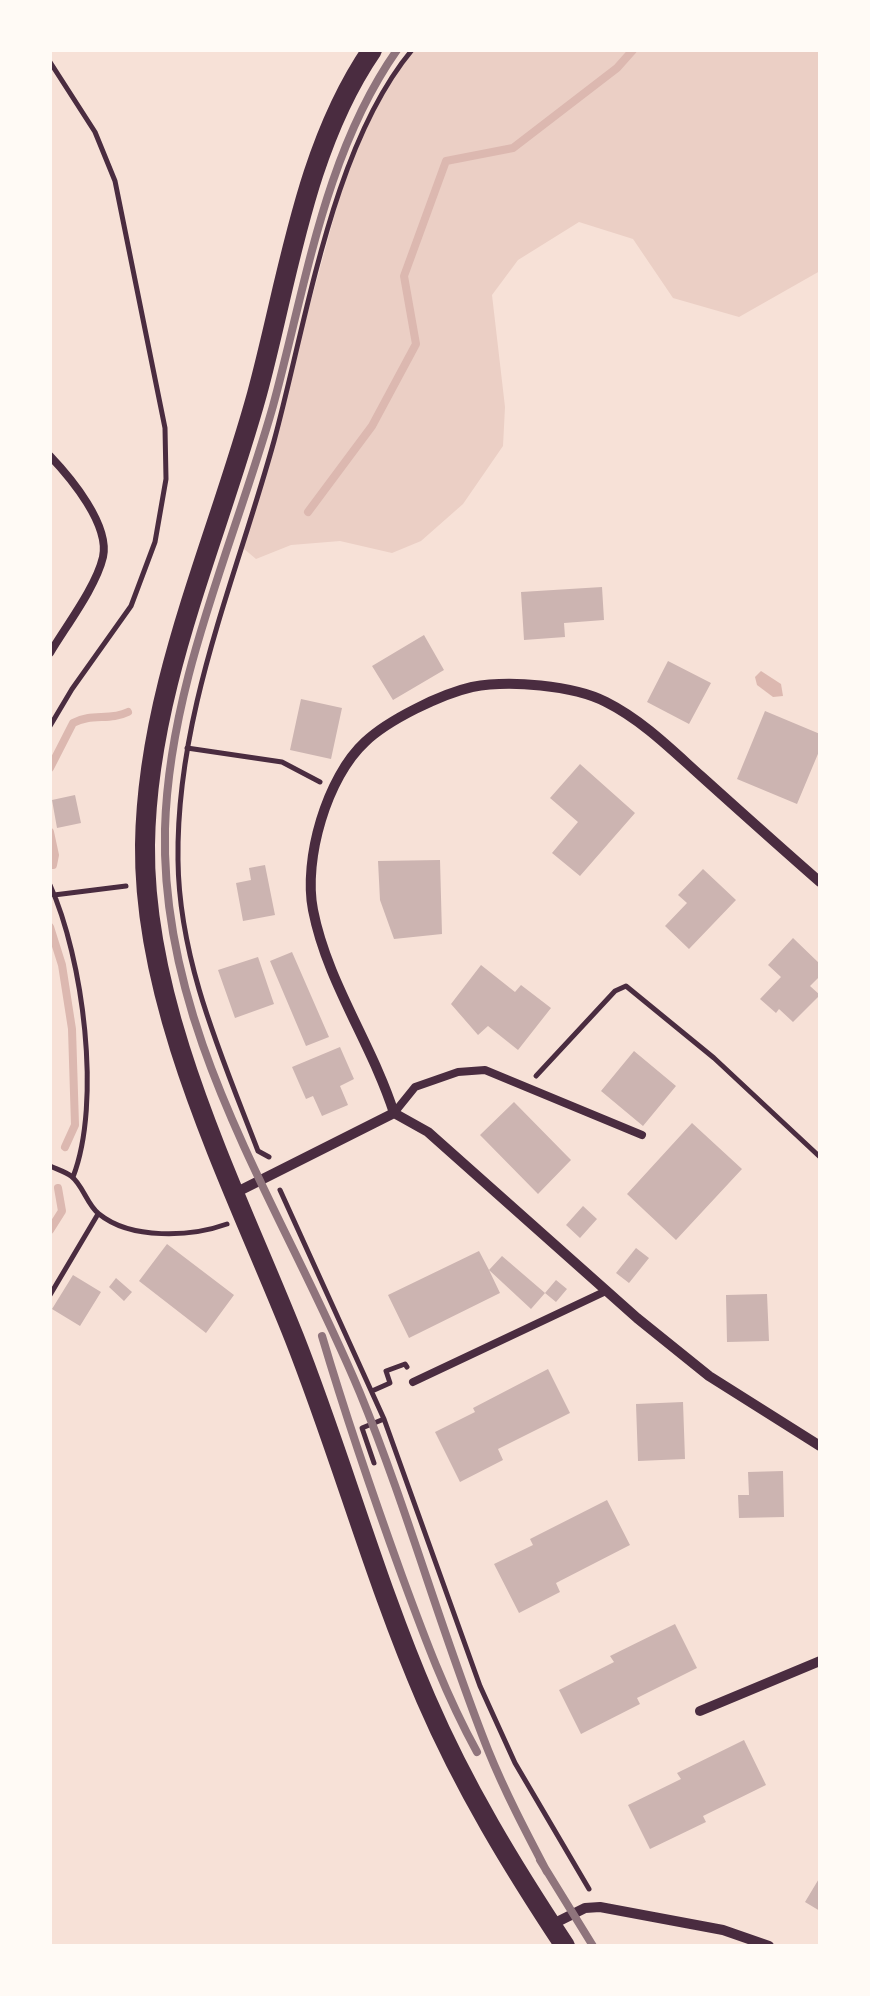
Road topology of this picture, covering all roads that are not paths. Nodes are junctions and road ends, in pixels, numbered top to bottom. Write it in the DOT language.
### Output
graph roads {
  1 [pos="372,50"];
  2 [pos="50,456"];
  3 [pos="50,653"];
  4 [pos="820,882"];
  5 [pos="394,1113"];
  6 [pos="642,1135"];
  7 [pos="235,1194"];
  8 [pos="606,1291"];
  9 [pos="414,1382"];
  10 [pos="820,1446"];
  11 [pos="820,1661"];
  12 [pos="700,1711"];
  13 [pos="551,1925"];
  14 [pos="564,1946"];
  15 [pos="769,1946"];
  1 -- 7 [label="main road"];
  2 -- 3 [label="lane"];
  4 -- 5 [label="street"];
  5 -- 6 [label="lane"];
  5 -- 7 [label="street"];
  5 -- 8 [label="street"];
  7 -- 13 [label="main road"];
  8 -- 9 [label="lane"];
  8 -- 10 [label="street"];
  11 -- 12 [label="street"];
  13 -- 14 [label="main road"];
  13 -- 15 [label="street"];
}
